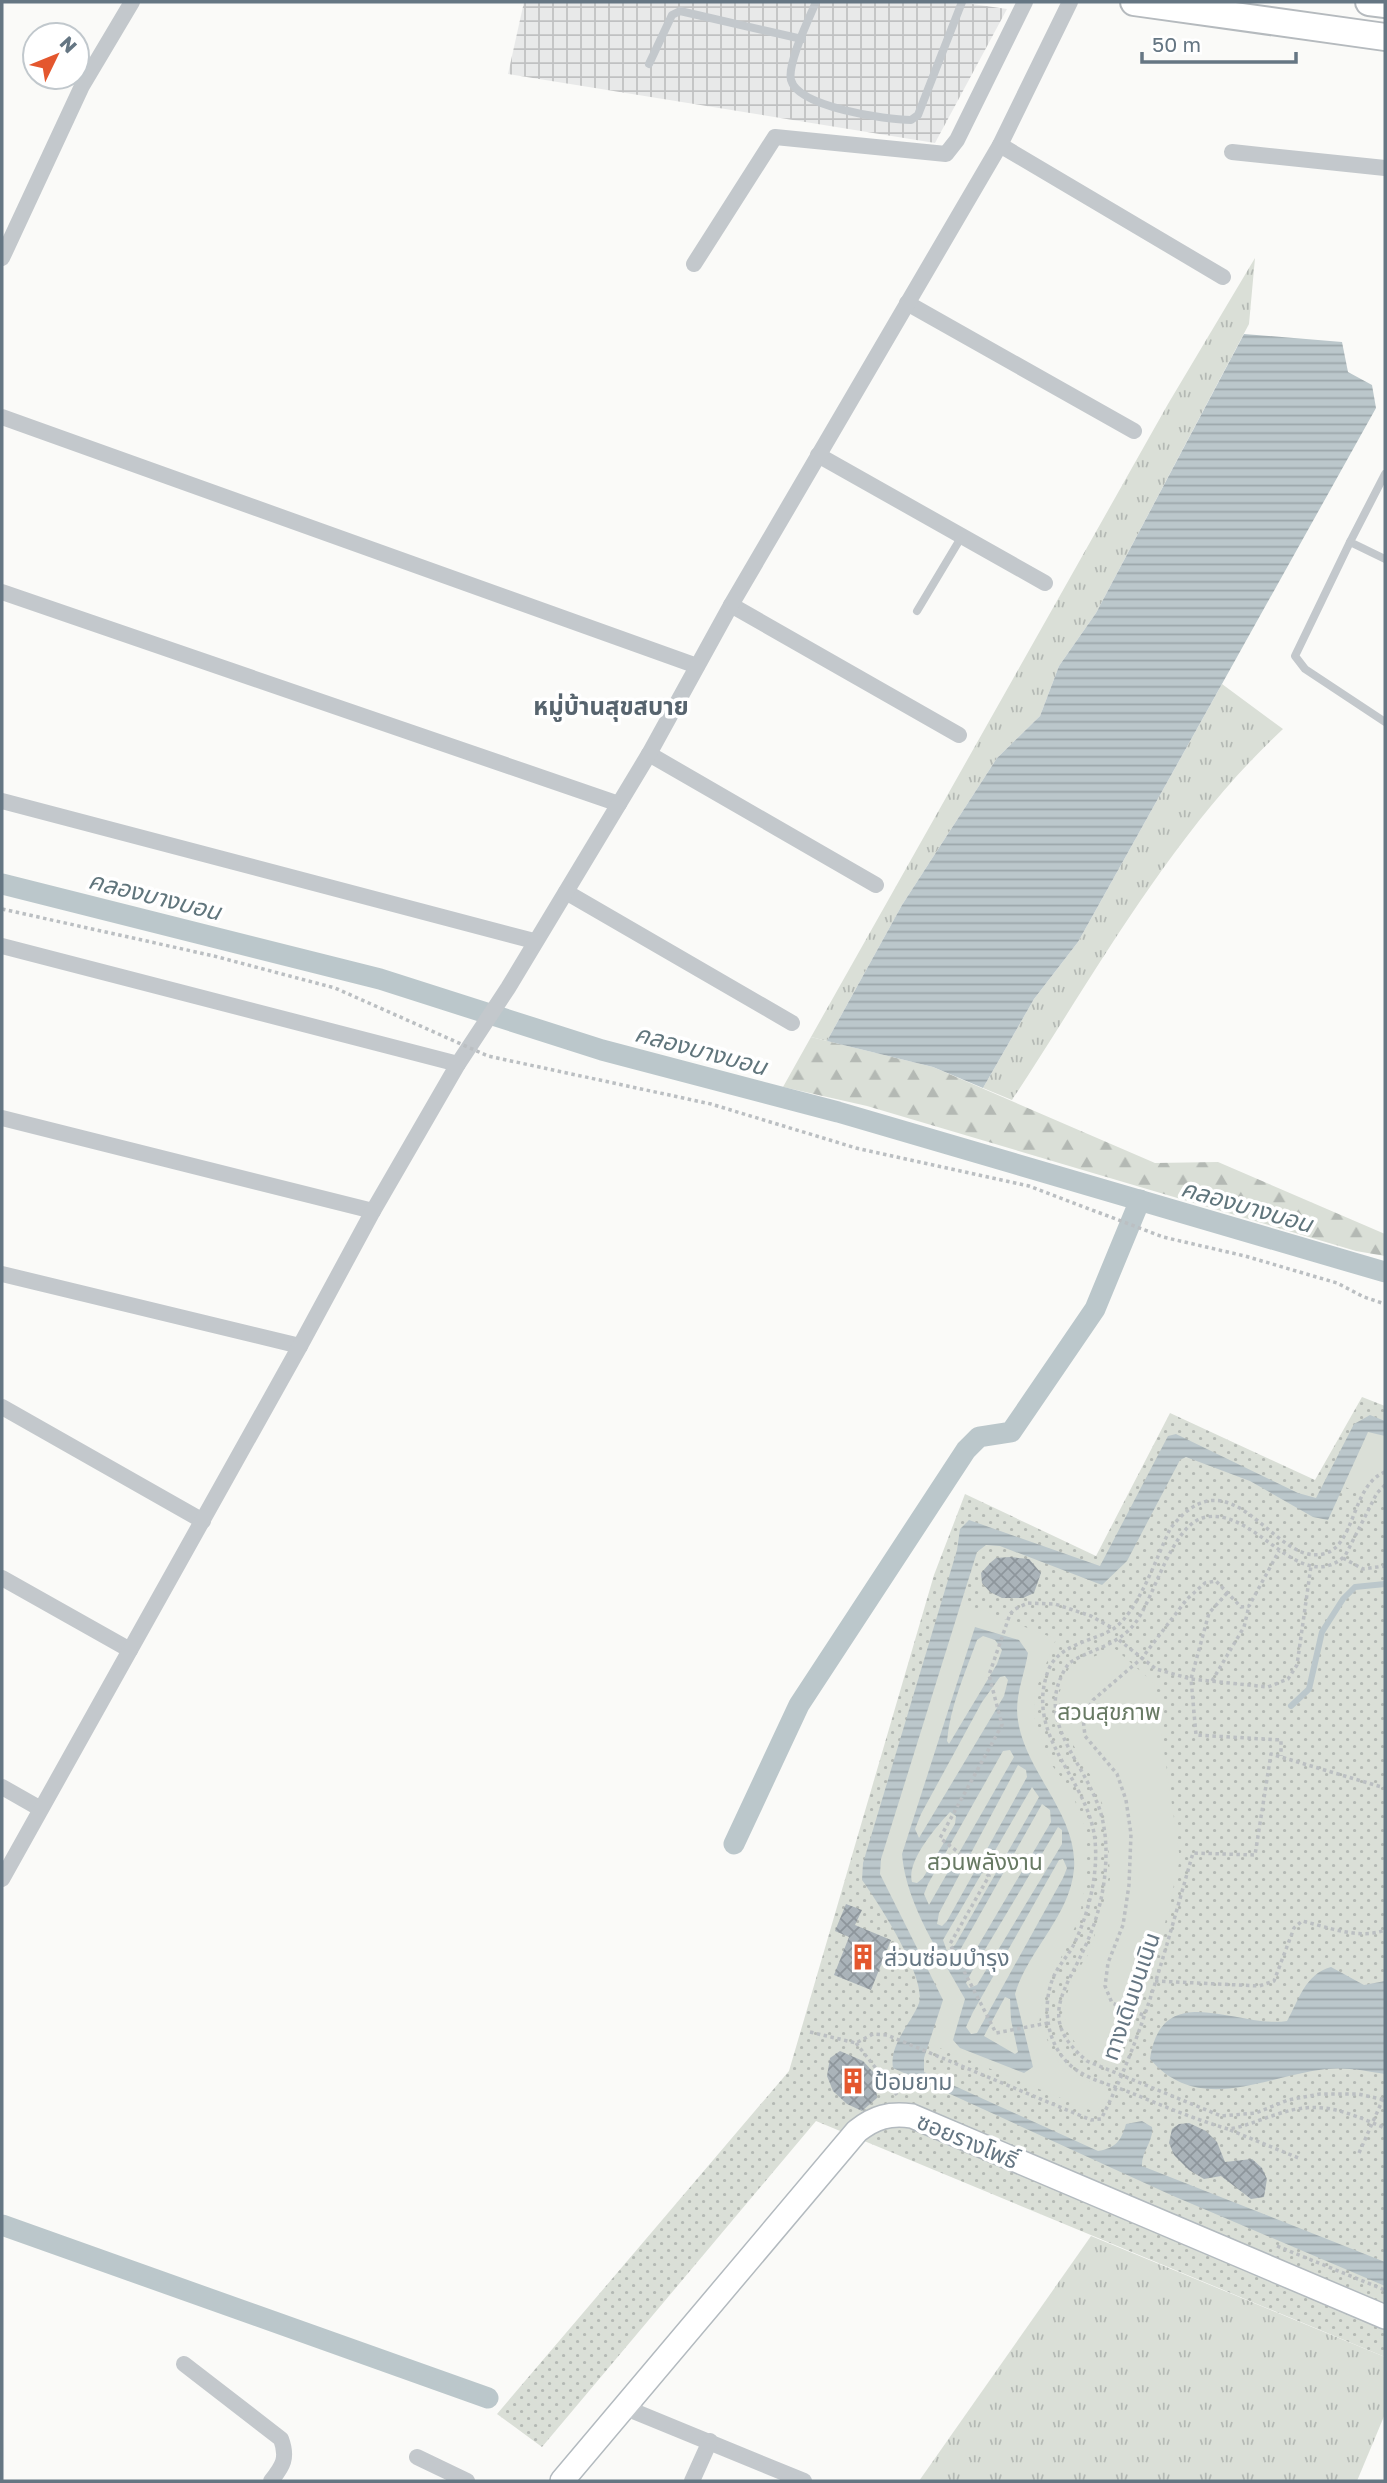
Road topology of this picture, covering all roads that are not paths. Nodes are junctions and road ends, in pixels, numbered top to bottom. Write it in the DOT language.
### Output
graph roads {
  1 [pos="132,2"];
  2 [pos="816,2"];
  3 [pos="962,2"];
  4 [pos="1025,2"];
  5 [pos="1070,2"];
  6 [pos="1134,2"];
  7 [pos="1369,2"];
  8 [pos="1385,4"];
  9 [pos="1385,37"];
  10 [pos="802,39"];
  11 [pos="649,64"];
  12 [pos="1000,145"];
  13 [pos="1232,152"];
  14 [pos="1385,167"];
  15 [pos="2,258"];
  16 [pos="694,264"];
  17 [pos="1223,277"];
  18 [pos="907,303"];
  19 [pos="2,417"];
  20 [pos="1134,431"];
  21 [pos="818,455"];
  22 [pos="1385,474"];
  23 [pos="962,536"];
  24 [pos="1349,541"];
  25 [pos="1385,559"];
  26 [pos="1045,583"];
  27 [pos="2,592"];
  28 [pos="731,605"];
  29 [pos="917,611"];
  30 [pos="697,666"];
  31 [pos="1385,722"];
  32 [pos="959,735"];
  33 [pos="649,754"];
  34 [pos="2,801"];
  35 [pos="619,804"];
  36 [pos="876,885"];
  37 [pos="566,892"];
  38 [pos="534,941"];
  39 [pos="2,946"];
  40 [pos="792,1023"];
  41 [pos="458,1064"];
  42 [pos="2,1118"];
  43 [pos="373,1211"];
  44 [pos="2,1274"];
  45 [pos="300,1346"];
  46 [pos="2,1407"];
  47 [pos="203,1521"];
  48 [pos="2,1578"];
  49 [pos="130,1650"];
  50 [pos="2,1787"];
  51 [pos="39,1808"];
  52 [pos="2,1880"];
  53 [pos="1385,2317"];
  54 [pos="184,2364"];
  55 [pos="626,2408"];
  56 [pos="710,2441"];
  57 [pos="417,2457"];
  58 [pos="271,2481"];
  59 [pos="467,2481"];
  60 [pos="562,2481"];
  61 [pos="692,2481"];
  62 [pos="804,2481"];
  1 -- 15 [label="street"];
  2 -- 10 [label="lane"];
  3 -- 10 [label="lane"];
  4 -- 16 [label="street"];
  5 -- 12 [label="street"];
  6 -- 9 [label="main road"];
  7 -- 8 [label="main road"];
  10 -- 11 [label="lane"];
  12 -- 17 [label="street"];
  12 -- 18 [label="street"];
  13 -- 14 [label="street"];
  18 -- 20 [label="street"];
  18 -- 21 [label="street"];
  19 -- 30 [label="street"];
  21 -- 23 [label="street"];
  21 -- 28 [label="street"];
  22 -- 24 [label="lane"];
  23 -- 26 [label="street"];
  23 -- 29 [label="lane"];
  24 -- 25 [label="lane"];
  24 -- 31 [label="lane"];
  27 -- 35 [label="street"];
  28 -- 30 [label="street"];
  28 -- 32 [label="street"];
  30 -- 33 [label="street"];
  33 -- 35 [label="street"];
  33 -- 36 [label="street"];
  34 -- 38 [label="street"];
  35 -- 37 [label="street"];
  37 -- 38 [label="street"];
  37 -- 40 [label="street"];
  38 -- 41 [label="street"];
  39 -- 41 [label="street"];
  41 -- 43 [label="street"];
  42 -- 43 [label="street"];
  43 -- 45 [label="street"];
  44 -- 45 [label="street"];
  45 -- 47 [label="street"];
  46 -- 47 [label="street"];
  47 -- 49 [label="street"];
  48 -- 49 [label="street"];
  49 -- 51 [label="street"];
  50 -- 51 [label="street"];
  51 -- 52 [label="street"];
  53 -- 55 [label="street, ซอยรางโพธิ์"];
  54 -- 58 [label="street"];
  55 -- 56 [label="street"];
  55 -- 60 [label="street, ซอยรางโพธิ์"];
  56 -- 61 [label="street"];
  56 -- 62 [label="street"];
  57 -- 59 [label="street"];
}
